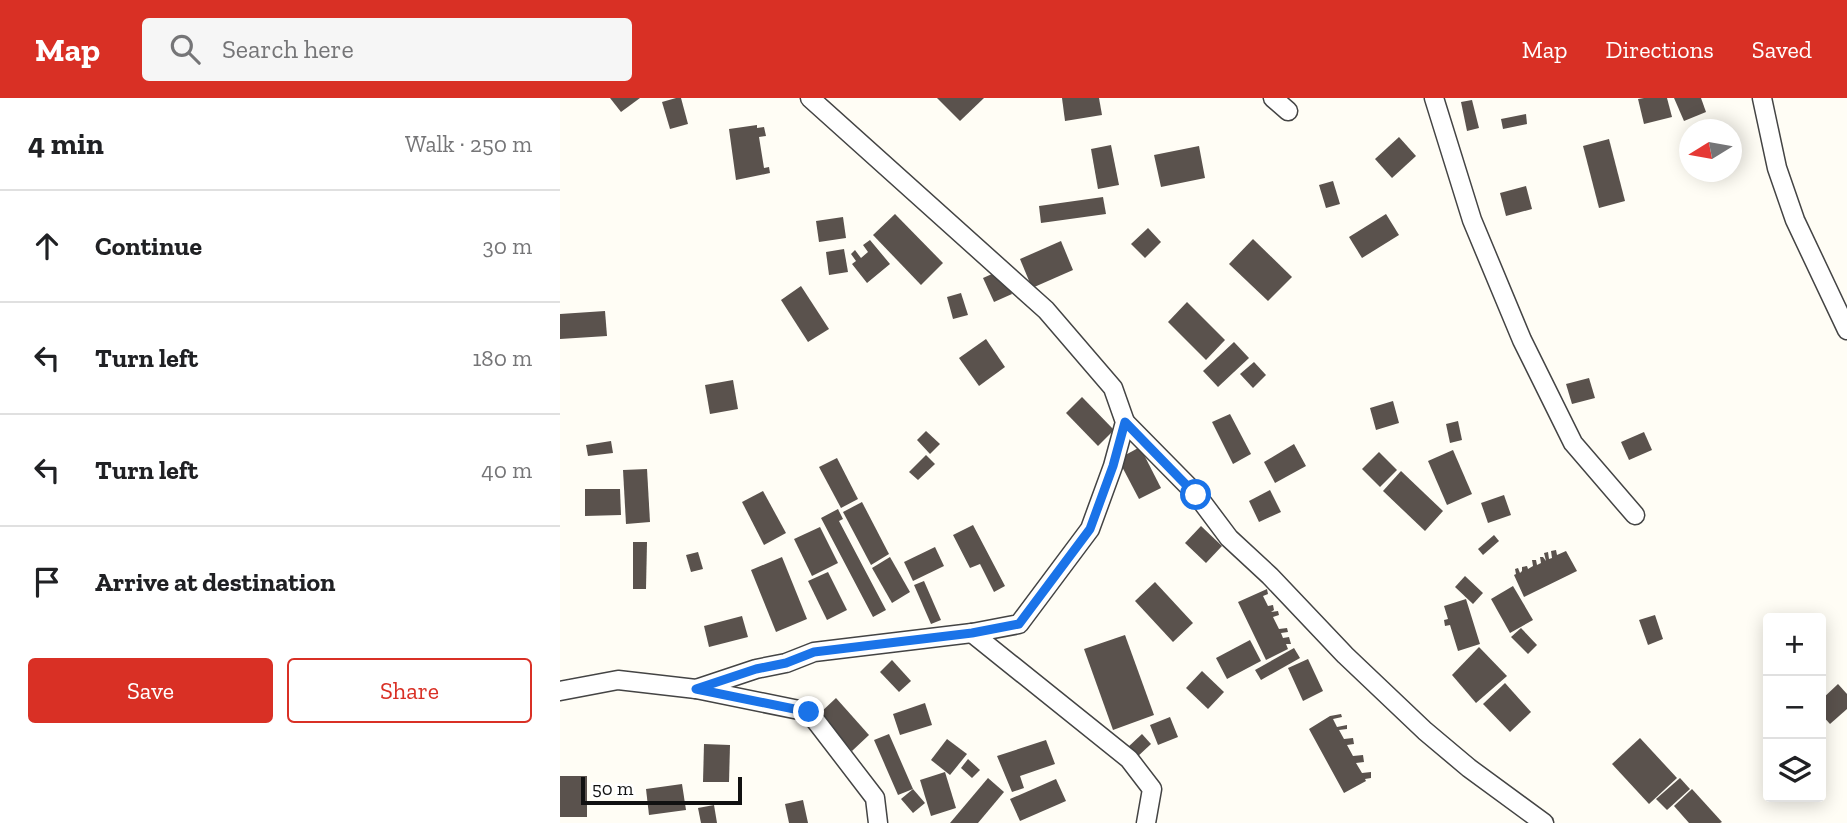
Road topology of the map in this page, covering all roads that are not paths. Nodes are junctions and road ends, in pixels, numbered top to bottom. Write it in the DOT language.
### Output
graph roads {
  1 [pos="810,98"];
  2 [pos="1273,98"];
  3 [pos="1434,98"];
  4 [pos="1762,98"];
  5 [pos="1288,111"];
  6 [pos="1847,330"];
  7 [pos="1125,422"];
  8 [pos="1635,515"];
  9 [pos="972,633"];
  10 [pos="696,689"];
  11 [pos="560,691"];
  12 [pos="878,823"];
  13 [pos="1146,823"];
  14 [pos="1544,823"];
  1 -- 7 [label="street"];
  2 -- 5 [label="street"];
  3 -- 8 [label="street"];
  4 -- 6 [label="street"];
  7 -- 9 [label="street"];
  7 -- 14 [label="street"];
  9 -- 10 [label="street"];
  9 -- 13 [label="street"];
  10 -- 11 [label="street"];
  10 -- 12 [label="street"];
}
